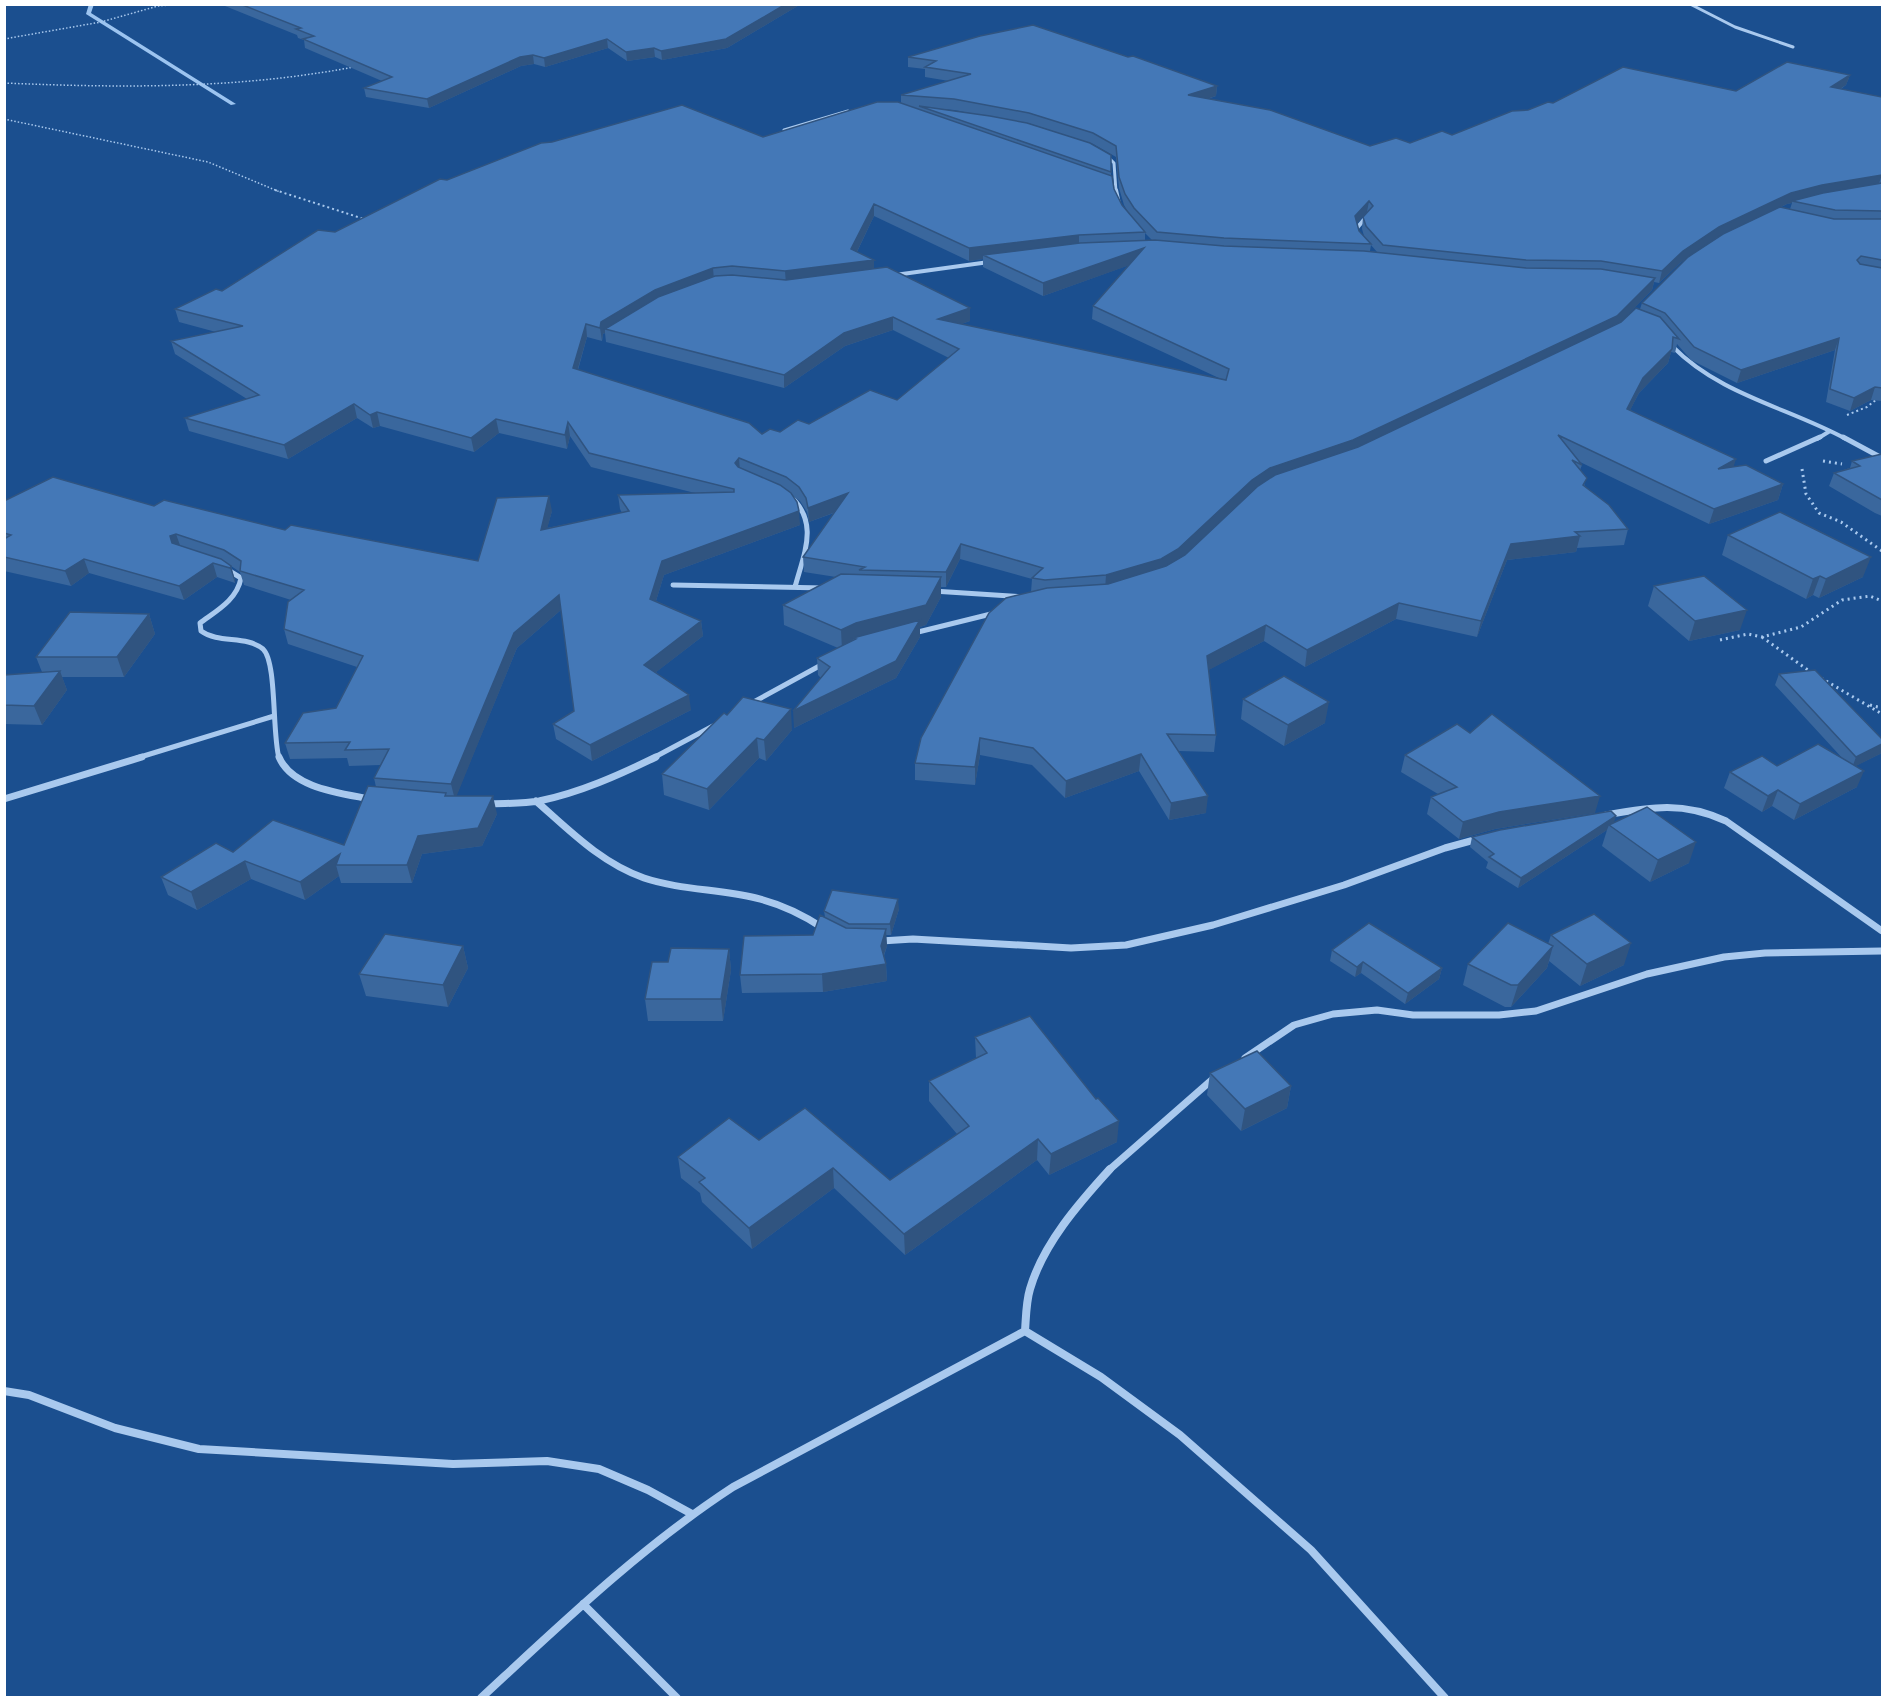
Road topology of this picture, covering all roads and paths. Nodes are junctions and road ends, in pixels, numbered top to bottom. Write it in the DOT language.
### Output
graph roads {
  1 [pos="183,4"];
  2 [pos="1689,4"];
  3 [pos="4,39"];
  4 [pos="1793,47"];
  5 [pos="353,67"];
  6 [pos="4,83"];
  7 [pos="857,110"];
  8 [pos="4,119"];
  9 [pos="784,130"];
  10 [pos="1098,151"];
  11 [pos="1120,206"];
  12 [pos="1367,216"];
  13 [pos="376,222"];
  14 [pos="1361,240"];
  15 [pos="998,261"];
  16 [pos="892,275"];
  17 [pos="1669,342"];
  18 [pos="1882,395"];
  19 [pos="1830,431"];
  20 [pos="1882,458"];
  21 [pos="1766,461"];
  22 [pos="1802,467"];
  23 [pos="782,491"];
  24 [pos="1882,551"];
  25 [pos="217,566"];
  26 [pos="673,585"];
  27 [pos="795,587"];
  28 [pos="828,588"];
  29 [pos="927,590"];
  30 [pos="1036,598"];
  31 [pos="1882,601"];
  32 [pos="1002,611"];
  33 [pos="906,635"];
  34 [pos="1762,637"];
  35 [pos="1720,640"];
  36 [pos="832,659"];
  37 [pos="1866,704"];
  38 [pos="749,705"];
  39 [pos="1882,708"];
  40 [pos="1882,714"];
  41 [pos="274,716"];
  42 [pos="719,722"];
  43 [pos="4,799"];
  44 [pos="382,800"];
  45 [pos="536,801"];
  46 [pos="484,804"];
  47 [pos="1601,816"];
  48 [pos="1486,837"];
  49 [pos="1882,931"];
  50 [pos="831,933"];
  51 [pos="875,941"];
  52 [pos="1882,951"];
  53 [pos="1238,1063"];
  54 [pos="1219,1075"];
  55 [pos="1025,1331"];
  56 [pos="4,1390"];
  57 [pos="692,1514"];
  58 [pos="583,1604"];
  59 [pos="481,1698"];
  60 [pos="677,1698"];
  61 [pos="1445,1698"];
  1 -- 3 [label="path"];
  2 -- 4 [label="street"];
  5 -- 6 [label="path"];
  7 -- 9 [label="street"];
  8 -- 13 [label="path"];
  10 -- 11 [label="street"];
  12 -- 14 [label="street"];
  15 -- 16 [label="street"];
  17 -- 19 [label="street"];
  18 -- 19 [label="path"];
  19 -- 20 [label="street"];
  19 -- 21 [label="street"];
  22 -- 24 [label="path"];
  23 -- 27 [label="street"];
  25 -- 41 [label="street"];
  26 -- 27 [label="street"];
  27 -- 28 [label="street"];
  29 -- 30 [label="street"];
  31 -- 34 [label="path"];
  32 -- 33 [label="street"];
  34 -- 35 [label="path"];
  34 -- 37 [label="path"];
  36 -- 38 [label="street"];
  37 -- 39 [label="path"];
  37 -- 40 [label="path"];
  41 -- 43 [label="street"];
  41 -- 44 [label="street"];
  42 -- 45 [label="street"];
  45 -- 46 [label="street"];
  45 -- 50 [label="street"];
  47 -- 49 [label="street"];
  48 -- 51 [label="street"];
  52 -- 53 [label="street"];
  54 -- 55 [label="street"];
  55 -- 57 [label="street"];
  55 -- 61 [label="street"];
  56 -- 57 [label="street"];
  57 -- 58 [label="street"];
  58 -- 59 [label="street"];
  58 -- 60 [label="street"];
}
